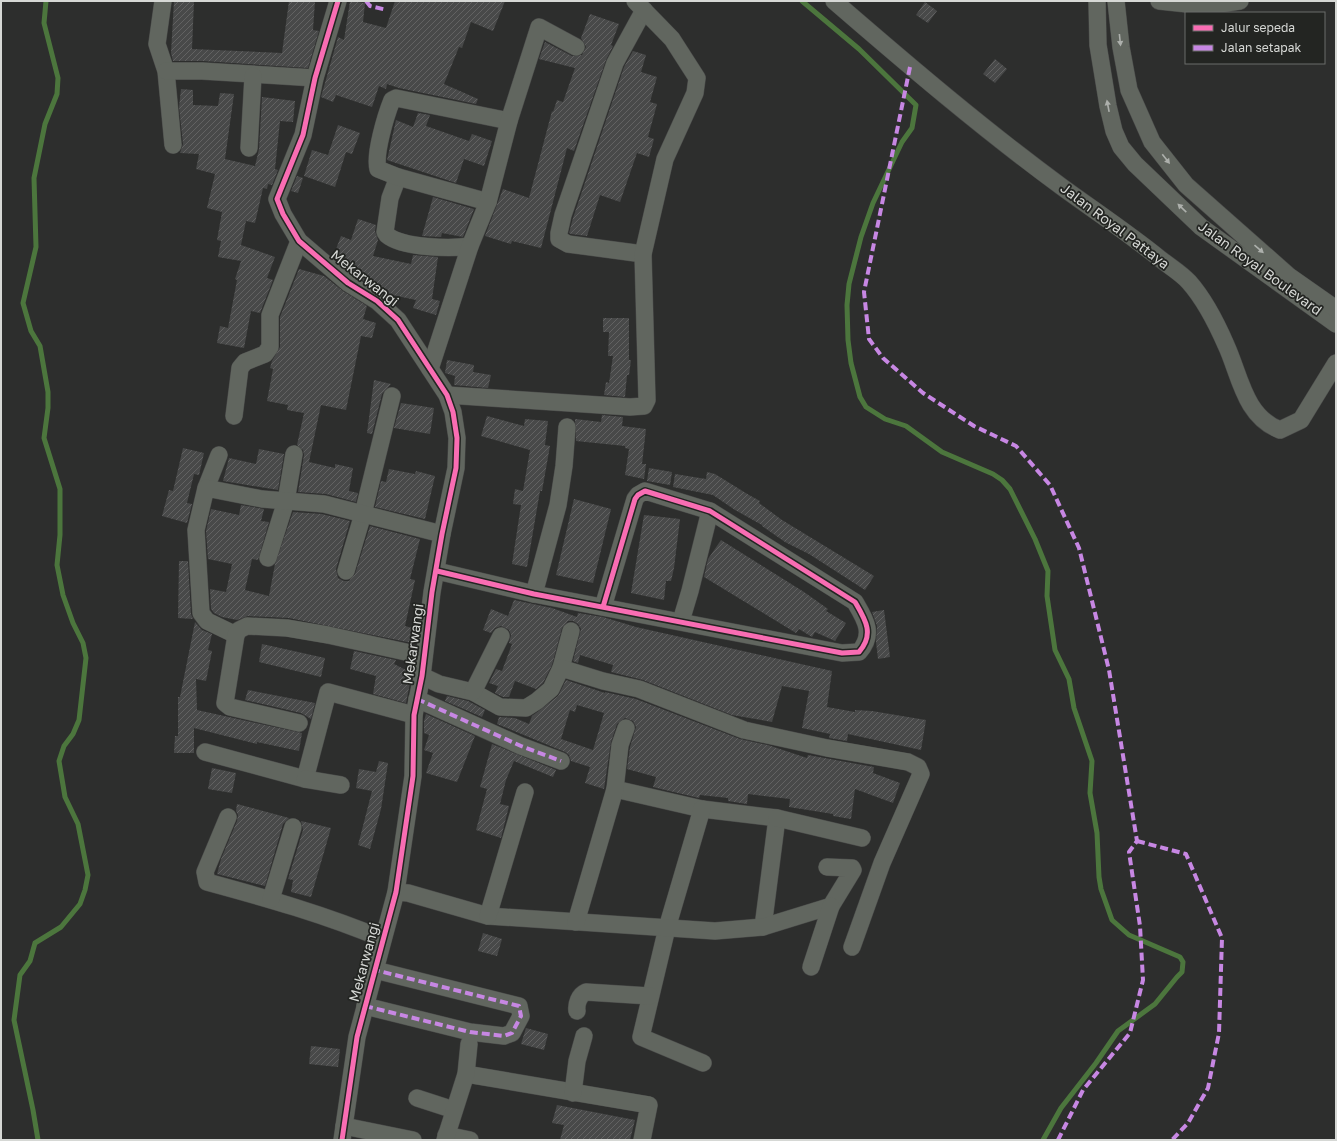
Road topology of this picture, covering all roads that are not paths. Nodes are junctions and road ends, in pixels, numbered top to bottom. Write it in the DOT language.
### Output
graph roads {
  1 [pos="163,1"];
  2 [pos="338,1"];
  3 [pos="834,1"];
  4 [pos="1097,1"];
  5 [pos="1116,1"];
  6 [pos="1159,1"];
  7 [pos="1240,1"];
  8 [pos="640,5"];
  9 [pos="576,47"];
  10 [pos="166,71"];
  11 [pos="253,76"];
  12 [pos="315,78"];
  13 [pos="509,121"];
  14 [pos="172,146"];
  15 [pos="249,148"];
  16 [pos="398,177"];
  17 [pos="488,202"];
  18 [pos="1245,237"];
  19 [pos="299,241"];
  20 [pos="470,246"];
  21 [pos="1229,248"];
  22 [pos="643,254"];
  23 [pos="1336,309"];
  24 [pos="1336,324"];
  25 [pos="1336,363"];
  26 [pos="430,369"];
  27 [pos="447,395"];
  28 [pos="392,396"];
  29 [pos="234,416"];
  30 [pos="567,427"];
  31 [pos="294,454"];
  32 [pos="219,455"];
  33 [pos="206,488"];
  34 [pos="286,501"];
  35 [pos="710,512"];
  36 [pos="363,514"];
  37 [pos="442,534"];
  38 [pos="268,558"];
  39 [pos="346,571"];
  40 [pos="437,571"];
  41 [pos="534,594"];
  42 [pos="603,606"];
  43 [pos="681,621"];
  44 [pos="571,631"];
  45 [pos="236,635"];
  46 [pos="501,636"];
  47 [pos="424,656"];
  48 [pos="561,668"];
  49 [pos="422,676"];
  50 [pos="473,692"];
  51 [pos="416,707"];
  52 [pos="299,723"];
  53 [pos="626,728"];
  54 [pos="205,752"];
  55 [pos="561,761"];
  56 [pos="306,779"];
  57 [pos="341,785"];
  58 [pos="615,789"];
  59 [pos="525,792"];
  60 [pos="702,809"];
  61 [pos="228,817"];
  62 [pos="777,818"];
  63 [pos="293,827"];
  64 [pos="862,838"];
  65 [pos="827,866"];
  66 [pos="396,892"];
  67 [pos="271,900"];
  68 [pos="831,906"];
  69 [pos="488,916"];
  70 [pos="576,922"];
  71 [pos="763,927"];
  72 [pos="667,928"];
  73 [pos="383,939"];
  74 [pos="852,947"];
  75 [pos="811,967"];
  76 [pos="375,970"];
  77 [pos="650,996"];
  78 [pos="365,1006"];
  79 [pos="577,1011"];
  80 [pos="584,1036"];
  81 [pos="469,1044"];
  82 [pos="703,1063"];
  83 [pos="466,1074"];
  84 [pos="574,1094"];
  85 [pos="417,1098"];
  86 [pos="454,1110"];
  87 [pos="343,1133"];
  88 [pos="445,1138"];
  89 [pos="413,1140"];
  90 [pos="470,1140"];
  91 [pos="642,1140"];
  1 -- 10 [label="street"];
  2 -- 12 [label="street"];
  3 -- 25 [label="street, Jalan Royal Pattaya"];
  21 -- 4 [label="street, Jalan Royal Boulevard, one-way"];
  5 -- 18 [label="street, Jalan Royal Boulevard, one-way"];
  6 -- 7 [label="street"];
  8 -- 22 [label="street"];
  8 -- 22 [label="street"];
  9 -- 13 [label="street"];
  10 -- 11 [label="street"];
  10 -- 14 [label="street"];
  11 -- 12 [label="street"];
  11 -- 15 [label="street"];
  12 -- 19 [label="street, Mekarwangi"];
  13 -- 16 [label="street"];
  13 -- 17 [label="street"];
  16 -- 17 [label="street"];
  16 -- 20 [label="street"];
  17 -- 20 [label="street"];
  18 -- 21 [label="street"];
  18 -- 23 [label="street, Jalan Royal Boulevard, one-way"];
  19 -- 26 [label="street, Mekarwangi"];
  19 -- 29 [label="street"];
  20 -- 26 [label="street"];
  21 -- 24 [label="street, Jalan Royal Boulevard"];
  22 -- 27 [label="street"];
  26 -- 27 [label="street, Mekarwangi"];
  27 -- 37 [label="street, Mekarwangi"];
  28 -- 36 [label="street"];
  30 -- 41 [label="street"];
  31 -- 34 [label="street"];
  32 -- 33 [label="street"];
  33 -- 34 [label="street"];
  33 -- 45 [label="street"];
  34 -- 36 [label="street"];
  34 -- 38 [label="street"];
  35 -- 42 [label="street"];
  35 -- 43 [label="street"];
  35 -- 43 [label="street"];
  36 -- 37 [label="street"];
  36 -- 39 [label="street"];
  37 -- 40 [label="street, Mekarwangi"];
  40 -- 41 [label="street"];
  40 -- 47 [label="street, Mekarwangi"];
  41 -- 42 [label="street"];
  42 -- 43 [label="street"];
  44 -- 48 [label="street"];
  45 -- 47 [label="street"];
  45 -- 52 [label="street"];
  46 -- 50 [label="street"];
  47 -- 49 [label="street, Mekarwangi"];
  48 -- 50 [label="street"];
  48 -- 74 [label="street"];
  49 -- 50 [label="street"];
  49 -- 51 [label="street, Mekarwangi"];
  51 -- 55 [label="street"];
  51 -- 56 [label="street"];
  51 -- 66 [label="street, Mekarwangi"];
  53 -- 58 [label="street"];
  54 -- 56 [label="street"];
  56 -- 57 [label="street"];
  58 -- 60 [label="street"];
  58 -- 70 [label="street"];
  59 -- 69 [label="street"];
  60 -- 62 [label="street"];
  60 -- 72 [label="street"];
  61 -- 67 [label="street"];
  62 -- 64 [label="street"];
  62 -- 71 [label="street"];
  63 -- 67 [label="street"];
  65 -- 68 [label="street"];
  66 -- 69 [label="street"];
  66 -- 73 [label="street, Mekarwangi"];
  67 -- 73 [label="street"];
  68 -- 71 [label="street"];
  68 -- 75 [label="street"];
  69 -- 70 [label="street"];
  70 -- 72 [label="street"];
  71 -- 72 [label="street"];
  72 -- 77 [label="street"];
  73 -- 76 [label="street, Mekarwangi"];
  76 -- 78 [label="street, Mekarwangi"];
  76 -- 78 [label="street"];
  77 -- 79 [label="street"];
  77 -- 82 [label="street"];
  78 -- 87 [label="street, Mekarwangi"];
  80 -- 84 [label="street"];
  81 -- 83 [label="street"];
  83 -- 84 [label="street"];
  83 -- 86 [label="street"];
  84 -- 91 [label="street"];
  85 -- 86 [label="street"];
  86 -- 88 [label="street"];
  87 -- 89 [label="street"];
  88 -- 90 [label="street"];
}
